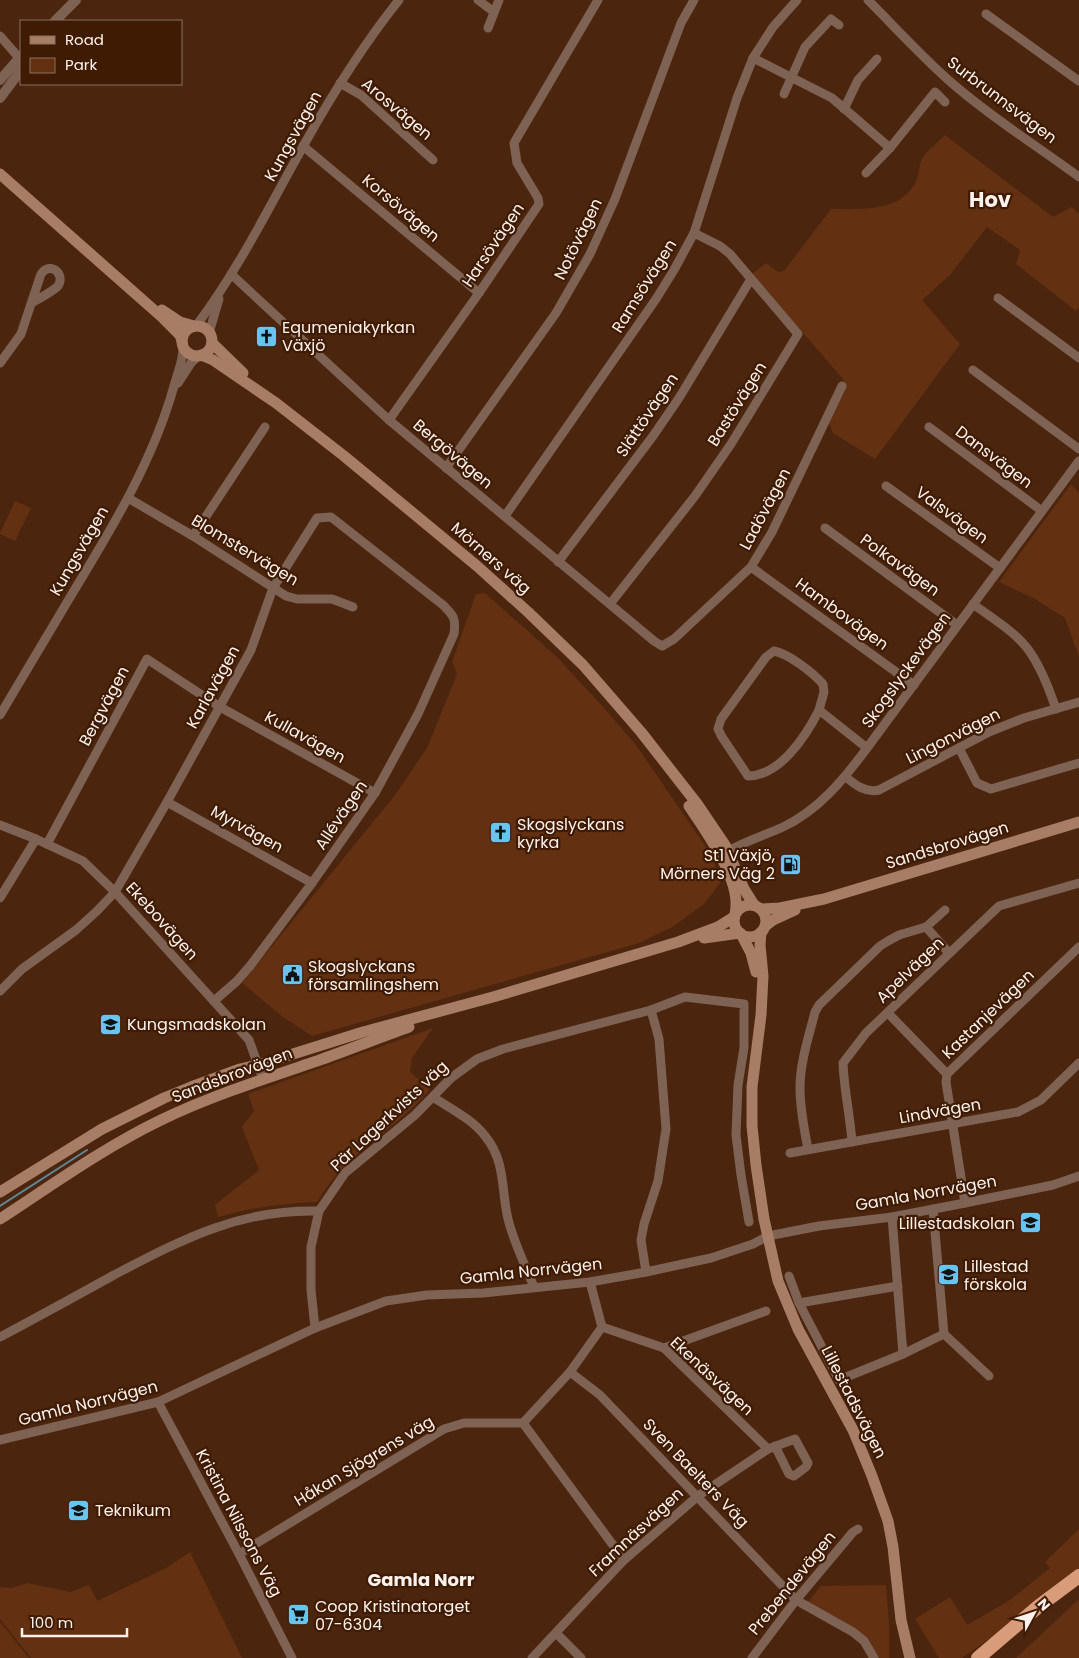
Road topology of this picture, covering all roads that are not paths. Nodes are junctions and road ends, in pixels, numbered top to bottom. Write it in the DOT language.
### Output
graph roads {
  1 [pos="76,0"];
  2 [pos="82,0"];
  3 [pos="399,0"];
  4 [pos="478,0"];
  5 [pos="498,0"];
  6 [pos="598,0"];
  7 [pos="694,0"];
  8 [pos="868,0"];
  9 [pos="793,1"];
  10 [pos="494,12"];
  11 [pos="986,14"];
  12 [pos="56,20"];
  13 [pos="63,20"];
  14 [pos="839,25"];
  15 [pos="488,28"];
  16 [pos="0,36"];
  17 [pos="20,57"];
  18 [pos="753,58"];
  19 [pos="20,59"];
  20 [pos="877,60"];
  21 [pos="20,71"];
  22 [pos="792,77"];
  23 [pos="0,80"];
  24 [pos="1079,80"];
  25 [pos="340,83"];
  26 [pos="784,94"];
  27 [pos="0,98"];
  28 [pos="945,102"];
  29 [pos="844,109"];
  30 [pos="303,146"];
  31 [pos="890,148"];
  32 [pos="433,160"];
  33 [pos="0,163"];
  34 [pos="866,173"];
  35 [pos="0,174"];
  36 [pos="1079,177"];
  37 [pos="41,210"];
  38 [pos="694,233"];
  39 [pos="231,274"];
  40 [pos="116,276"];
  41 [pos="751,279"];
  42 [pos="221,292"];
  43 [pos="479,293"];
  44 [pos="998,298"];
  45 [pos="33,302"];
  46 [pos="195,326"];
  47 [pos="210,338"];
  48 [pos="182,343"];
  49 [pos="199,356"];
  50 [pos="1079,358"];
  51 [pos="0,363"];
  52 [pos="973,370"];
  53 [pos="842,386"];
  54 [pos="171,396"];
  55 [pos="276,403"];
  56 [pos="389,420"];
  57 [pos="265,427"];
  58 [pos="929,427"];
  59 [pos="1079,449"];
  60 [pos="1079,461"];
  61 [pos="446,468"];
  62 [pos="886,486"];
  63 [pos="128,498"];
  64 [pos="1042,511"];
  65 [pos="505,516"];
  66 [pos="825,528"];
  67 [pos="194,536"];
  68 [pos="558,562"];
  69 [pos="751,567"];
  70 [pos="1000,568"];
  71 [pos="273,588"];
  72 [pos="610,604"];
  73 [pos="973,604"];
  74 [pos="353,607"];
  75 [pos="455,623"];
  76 [pos="957,626"];
  77 [pos="664,646"];
  78 [pos="914,685"];
  79 [pos="1079,702"];
  80 [pos="220,707"];
  81 [pos="1056,709"];
  82 [pos="819,710"];
  83 [pos="0,715"];
  84 [pos="867,748"];
  85 [pos="959,748"];
  86 [pos="1079,763"];
  87 [pos="846,777"];
  88 [pos="375,793"];
  89 [pos="167,802"];
  90 [pos="1079,822"];
  91 [pos="0,825"];
  92 [pos="36,839"];
  93 [pos="48,844"];
  94 [pos="724,852"];
  95 [pos="312,883"];
  96 [pos="1079,883"];
  97 [pos="115,892"];
  98 [pos="0,898"];
  99 [pos="824,899"];
  100 [pos="758,907"];
  101 [pos="945,910"];
  102 [pos="735,916"];
  103 [pos="926,927"];
  104 [pos="763,929"];
  105 [pos="740,934"];
  106 [pos="678,942"];
  107 [pos="1079,947"];
  108 [pos="949,953"];
  109 [pos="0,991"];
  110 [pos="761,995"];
  111 [pos="493,997"];
  112 [pos="214,1001"];
  113 [pos="651,1010"];
  114 [pos="888,1012"];
  115 [pos="1079,1064"];
  116 [pos="258,1065"];
  117 [pos="947,1074"];
  118 [pos="262,1079"];
  119 [pos="432,1098"];
  120 [pos="952,1125"];
  121 [pos="852,1142"];
  122 [pos="808,1149"];
  123 [pos="790,1153"];
  124 [pos="756,1165"];
  125 [pos="740,1167"];
  126 [pos="1079,1176"];
  127 [pos="0,1192"];
  128 [pos="965,1203"];
  129 [pos="933,1209"];
  130 [pos="319,1210"];
  131 [pos="892,1217"];
  132 [pos="0,1219"];
  133 [pos="750,1222"];
  134 [pos="768,1236"];
  135 [pos="646,1272"];
  136 [pos="789,1276"];
  137 [pos="590,1282"];
  138 [pos="898,1286"];
  139 [pos="534,1287"];
  140 [pos="799,1303"];
  141 [pos="766,1311"];
  142 [pos="602,1327"];
  143 [pos="315,1328"];
  144 [pos="944,1334"];
  145 [pos="0,1337"];
  146 [pos="664,1348"];
  147 [pos="903,1354"];
  148 [pos="570,1372"];
  149 [pos="989,1376"];
  150 [pos="158,1402"];
  151 [pos="523,1422"];
  152 [pos="0,1440"];
  153 [pos="771,1448"];
  154 [pos="698,1496"];
  155 [pos="858,1529"];
  156 [pos="239,1554"];
  157 [pos="624,1560"];
  158 [pos="1079,1576"];
  159 [pos="1059,1592"];
  160 [pos="796,1600"];
  161 [pos="556,1633"];
  162 [pos="292,1658"];
  163 [pos="532,1658"];
  164 [pos="581,1658"];
  165 [pos="752,1658"];
  166 [pos="874,1658"];
  167 [pos="910,1658"];
  168 [pos="978,1658"];
  169 [pos="984,1658"];
  1 -- 12 [label="street"];
  2 -- 13 [label="street"];
  3 -- 25 [label="street, Kungsvägen"];
  4 -- 10 [label="street"];
  5 -- 10 [label="street"];
  6 -- 43 [label="street, Harsövägen"];
  7 -- 61 [label="street, Notövägen"];
  8 -- 36 [label="street, Surbrunnsvägen"];
  9 -- 18 [label="street, Ramsövägen"];
  10 -- 15 [label="street"];
  11 -- 24 [label="street"];
  14 -- 22 [label="street"];
  16 -- 17 [label="street"];
  18 -- 22 [label="street"];
  18 -- 38 [label="street, Ramsövägen"];
  19 -- 23 [label="street"];
  20 -- 29 [label="street"];
  21 -- 27 [label="street"];
  22 -- 26 [label="street"];
  22 -- 29 [label="street"];
  25 -- 30 [label="street, Kungsvägen"];
  25 -- 32 [label="street, Arosvägen"];
  28 -- 31 [label="street"];
  29 -- 31 [label="street"];
  30 -- 39 [label="street, Kungsvägen"];
  30 -- 43 [label="street, Korsövägen"];
  31 -- 34 [label="street"];
  33 -- 37 [label="main road"];
  35 -- 37 [label="main road"];
  37 -- 40 [label="main road"];
  38 -- 41 [label="street, Bastövägen"];
  38 -- 65 [label="street, Ramsövägen"];
  39 -- 42 [label="street, Kungsvägen"];
  39 -- 56 [label="street, Bergövägen"];
  40 -- 46 [label="main road"];
  40 -- 48 [label="main road"];
  41 -- 68 [label="street, Slättövägen"];
  41 -- 72 [label="street, Bastövägen"];
  42 -- 46 [label="street, Kungsvägen"];
  42 -- 47 [label="street, Kungsvägen"];
  43 -- 56 [label="street, Harsövägen"];
  44 -- 50 [label="street"];
  45 -- 51 [label="street"];
  46 -- 47 [label="main road"];
  46 -- 48 [label="main road"];
  47 -- 49 [label="main road"];
  47 -- 55 [label="main road, Mörners väg"];
  48 -- 49 [label="main road"];
  48 -- 54 [label="street, Kungsvägen"];
  49 -- 54 [label="street, Kungsvägen"];
  49 -- 55 [label="main road, Mörners väg"];
  52 -- 59 [label="street"];
  53 -- 69 [label="street, Ladövägen"];
  54 -- 63 [label="street, Kungsvägen"];
  55 -- 94 [label="main road, Mörners väg"];
  56 -- 61 [label="street, Bergövägen"];
  57 -- 67 [label="street"];
  58 -- 64 [label="street, Dansvägen"];
  60 -- 64 [label="street, Skogslyckevägen"];
  61 -- 65 [label="street, Bergövägen"];
  62 -- 70 [label="street, Valsvägen"];
  63 -- 67 [label="street, Blomstervägen"];
  63 -- 83 [label="street, Kungsvägen"];
  64 -- 70 [label="street, Skogslyckevägen"];
  65 -- 68 [label="street, Bergövägen"];
  66 -- 76 [label="street, Polkavägen"];
  67 -- 71 [label="street, Blomstervägen"];
  68 -- 72 [label="street, Bergövägen"];
  69 -- 77 [label="street, Ladövägen"];
  69 -- 78 [label="street, Hambovägen"];
  70 -- 73 [label="street, Skogslyckevägen"];
  71 -- 74 [label="street, Blomstervägen"];
  71 -- 75 [label="street, Karlavägen"];
  71 -- 80 [label="street, Karlavägen"];
  72 -- 77 [label="street, Bergövägen"];
  73 -- 76 [label="street, Skogslyckevägen"];
  73 -- 81 [label="street"];
  75 -- 88 [label="street, Allévägen"];
  76 -- 78 [label="street, Skogslyckevägen"];
  78 -- 84 [label="street, Skogslyckevägen"];
  79 -- 81 [label="street, Lingonvägen"];
  80 -- 88 [label="street, Kullavägen"];
  80 -- 89 [label="street, Karlavägen"];
  80 -- 93 [label="street, Bergvägen"];
  81 -- 85 [label="street, Lingonvägen"];
  82 -- 82 [label="street"];
  82 -- 84 [label="street"];
  84 -- 87 [label="street, Skogslyckevägen"];
  85 -- 86 [label="street"];
  85 -- 87 [label="street, Lingonvägen"];
  87 -- 94 [label="street, Skogslyckevägen"];
  88 -- 95 [label="street, Allévägen"];
  89 -- 95 [label="street, Myrvägen"];
  89 -- 97 [label="street, Karlavägen"];
  90 -- 99 [label="main road, Sandsbrovägen"];
  91 -- 92 [label="street, Ekebovägen"];
  92 -- 93 [label="street, Ekebovägen"];
  92 -- 98 [label="street"];
  93 -- 97 [label="street, Ekebovägen"];
  94 -- 100 [label="main road, Mörners väg"];
  94 -- 102 [label="main road, Mörners väg"];
  95 -- 112 [label="street, Allévägen"];
  96 -- 108 [label="street, Apelvägen"];
  97 -- 109 [label="street, Karlavägen"];
  97 -- 112 [label="street, Ekebovägen"];
  99 -- 100 [label="main road, Sandsbrovägen"];
  99 -- 104 [label="main road, Sandsbrovägen"];
  100 -- 102 [label="main road"];
  100 -- 104 [label="main road"];
  101 -- 103 [label="street"];
  102 -- 105 [label="main road"];
  102 -- 106 [label="main road, Sandsbrovägen"];
  103 -- 108 [label="street"];
  103 -- 122 [label="street"];
  104 -- 105 [label="main road"];
  104 -- 110 [label="main road, Lillestadsvägen"];
  105 -- 106 [label="main road, Sandsbrovägen"];
  105 -- 110 [label="main road, Lillestadsvägen"];
  106 -- 111 [label="main road, Sandsbrovägen"];
  107 -- 117 [label="street, Kastanjevägen"];
  108 -- 114 [label="street, Apelvägen"];
  110 -- 124 [label="main road, Lillestadsvägen"];
  111 -- 116 [label="main road, Sandsbrovägen"];
  111 -- 118 [label="main road, Sandsbrovägen"];
  112 -- 116 [label="street, Ekebovägen"];
  113 -- 119 [label="street, Pär Lagerkvists väg"];
  113 -- 125 [label="street, Pär Lagerkvists väg"];
  113 -- 135 [label="street"];
  114 -- 117 [label="street"];
  114 -- 121 [label="street, Apelvägen"];
  115 -- 120 [label="street, Lindvägen"];
  116 -- 118 [label="street, Ekebovägen"];
  116 -- 127 [label="main road, Sandsbrovägen"];
  117 -- 120 [label="street, Kastanjevägen"];
  118 -- 132 [label="main road, Sandsbrovägen"];
  119 -- 130 [label="street, Pär Lagerkvists väg"];
  119 -- 139 [label="street"];
  120 -- 121 [label="street, Lindvägen"];
  120 -- 128 [label="street, Kastanjevägen"];
  121 -- 122 [label="street, Lindvägen"];
  122 -- 123 [label="street, Lindvägen"];
  124 -- 125 [label="street"];
  124 -- 134 [label="main road, Lillestadsvägen"];
  125 -- 133 [label="street"];
  126 -- 128 [label="street, Gamla Norrvägen"];
  128 -- 129 [label="street, Gamla Norrvägen"];
  129 -- 131 [label="street, Gamla Norrvägen"];
  129 -- 144 [label="street"];
  130 -- 143 [label="street"];
  130 -- 145 [label="street"];
  131 -- 134 [label="street, Gamla Norrvägen"];
  131 -- 138 [label="street"];
  134 -- 135 [label="street, Gamla Norrvägen"];
  134 -- 167 [label="main road, Lillestadsvägen"];
  135 -- 137 [label="street, Gamla Norrvägen"];
  136 -- 140 [label="street, Lillestadsvägen"];
  137 -- 139 [label="street, Gamla Norrvägen"];
  137 -- 142 [label="street"];
  138 -- 140 [label="street"];
  138 -- 147 [label="street"];
  139 -- 143 [label="street, Gamla Norrvägen"];
  140 -- 147 [label="street, Lillestadsvägen"];
  141 -- 146 [label="street"];
  142 -- 146 [label="street, Ekenäsvägen"];
  142 -- 148 [label="street"];
  143 -- 150 [label="street, Gamla Norrvägen"];
  144 -- 147 [label="street"];
  144 -- 149 [label="street"];
  146 -- 153 [label="street, Ekenäsvägen"];
  148 -- 151 [label="street"];
  148 -- 154 [label="street, Sven Baelters Väg"];
  150 -- 152 [label="street, Gamla Norrvägen"];
  150 -- 156 [label="street, Kristina Nilssons Väg"];
  151 -- 156 [label="street, Håkan Sjögrens väg"];
  151 -- 157 [label="street"];
  153 -- 154 [label="street, Framnäsvägen"];
  154 -- 157 [label="street, Framnäsvägen"];
  154 -- 160 [label="street, Sven Baelters Väg"];
  155 -- 160 [label="street, Prebendevägen"];
  156 -- 162 [label="street, Kristina Nilssons Väg"];
  157 -- 161 [label="street, Framnäsvägen"];
  158 -- 159 [label="highway"];
  159 -- 168 [label="highway"];
  159 -- 169 [label="highway"];
  160 -- 165 [label="street, Prebendevägen"];
  160 -- 166 [label="street"];
  161 -- 163 [label="street, Framnäsvägen"];
  161 -- 164 [label="street"];
}
